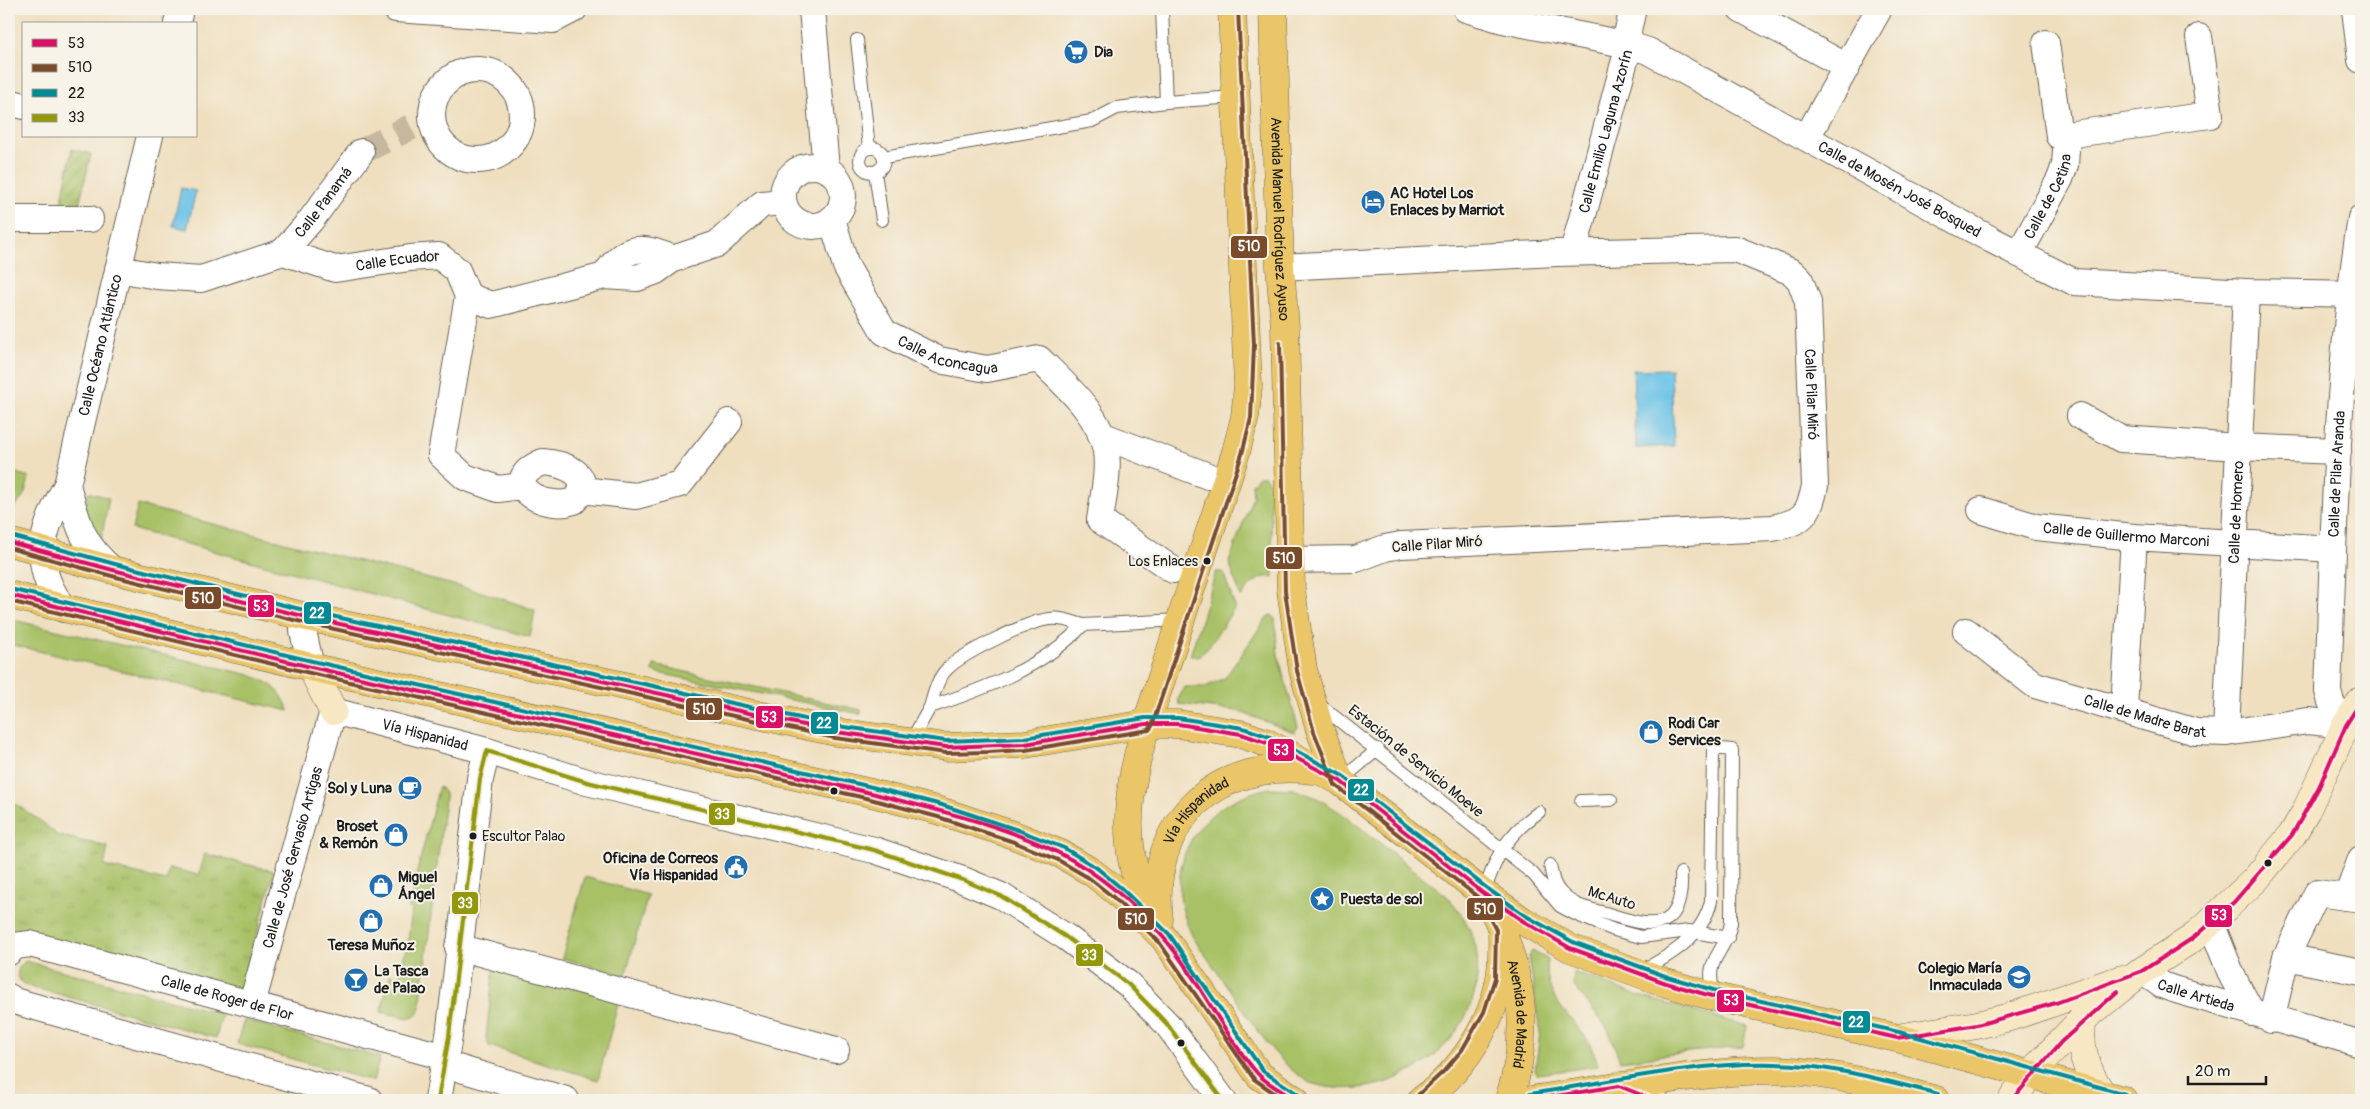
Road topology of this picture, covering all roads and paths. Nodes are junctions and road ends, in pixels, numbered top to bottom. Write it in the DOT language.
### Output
graph roads {
  1 [pos="180,9"];
  2 [pos="396,9"];
  3 [pos="574,9"];
  4 [pos="812,9"];
  5 [pos="1162,9"];
  6 [pos="1232,9"];
  7 [pos="1273,9"];
  8 [pos="1466,9"];
  9 [pos="1633,9"];
  10 [pos="1741,9"];
  11 [pos="1879,9"];
  12 [pos="2355,9"];
  13 [pos="177,22"];
  14 [pos="2199,38"];
  15 [pos="856,40"];
  16 [pos="2046,43"];
  17 [pos="1629,45"];
  18 [pos="2361,60"];
  19 [pos="1847,67"];
  20 [pos="1235,97"];
  21 [pos="9,102"];
  22 [pos="1166,102"];
  23 [pos="22,105"];
  24 [pos="2067,135"];
  25 [pos="1807,137"];
  26 [pos="145,138"];
  27 [pos="869,148"];
  28 [pos="361,152"];
  29 [pos="884,157"];
  30 [pos="826,169"];
  31 [pos="875,172"];
  32 [pos="783,202"];
  33 [pos="2361,218"];
  34 [pos="9,219"];
  35 [pos="90,219"];
  36 [pos="832,219"];
  37 [pos="882,220"];
  38 [pos="283,252"];
  39 [pos="1573,252"];
  40 [pos="2019,254"];
  41 [pos="1280,267"];
  42 [pos="118,269"];
  43 [pos="2246,292"];
  44 [pos="2355,294"];
  45 [pos="479,301"];
  46 [pos="2080,416"];
  47 [pos="730,422"];
  48 [pos="1101,435"];
  49 [pos="2238,447"];
  50 [pos="2338,451"];
  51 [pos="1208,476"];
  52 [pos="67,485"];
  53 [pos="523,486"];
  54 [pos="581,490"];
  55 [pos="1981,510"];
  56 [pos="2134,537"];
  57 [pos="9,542"];
  58 [pos="2236,543"];
  59 [pos="2333,548"];
  60 [pos="42,550"];
  61 [pos="1289,560"];
  62 [pos="113,570"];
  63 [pos="1173,570"];
  64 [pos="9,595"];
  65 [pos="64,610"];
  66 [pos="303,616"];
  67 [pos="1180,620"];
  68 [pos="1084,625"];
  69 [pos="1966,631"];
  70 [pos="311,667"];
  71 [pos="1311,698"];
  72 [pos="2361,702"];
  73 [pos="930,707"];
  74 [pos="2124,709"];
  75 [pos="333,711"];
  76 [pos="1146,724"];
  77 [pos="2346,725"];
  78 [pos="2226,733"];
  79 [pos="910,743"];
  80 [pos="1378,749"];
  81 [pos="486,751"];
  82 [pos="1332,776"];
  83 [pos="1611,800"];
  84 [pos="1581,801"];
  85 [pos="1540,812"];
  86 [pos="1501,849"];
  87 [pos="2361,859"];
  88 [pos="1550,865"];
  89 [pos="1681,873"];
  90 [pos="1484,894"];
  91 [pos="2354,898"];
  92 [pos="2211,923"];
  93 [pos="1502,929"];
  94 [pos="1698,931"];
  95 [pos="1164,938"];
  96 [pos="1728,938"];
  97 [pos="458,947"];
  98 [pos="9,952"];
  99 [pos="2286,957"];
  100 [pos="1638,972"];
  101 [pos="2142,972"];
  102 [pos="2361,972"];
  103 [pos="9,997"];
  104 [pos="1715,998"];
  105 [pos="252,1004"];
  106 [pos="2262,1016"];
  107 [pos="2082,1019"];
  108 [pos="1897,1038"];
  109 [pos="2361,1044"];
  110 [pos="836,1050"];
  111 [pos="444,1061"];
  112 [pos="2030,1074"];
  113 [pos="1260,1075"];
  114 [pos="1619,1086"];
  115 [pos="2113,1097"];
  116 [pos="369,1100"];
  117 [pos="438,1100"];
  118 [pos="566,1100"];
  119 [pos="1223,1100"];
  120 [pos="1272,1100"];
  121 [pos="1294,1100"];
  122 [pos="1422,1100"];
  123 [pos="1509,1100"];
  124 [pos="1532,1100"];
  125 [pos="1654,1100"];
  126 [pos="1936,1100"];
  127 [pos="2012,1100"];
  1 -- 13 [label="street"];
  2 -- 3 [label="street"];
  4 -- 30 [label="street"];
  5 -- 22 [label="lane"];
  6 -- 20 [label="main road"];
  7 -- 41 [label="main road, Avenida Manuel Rodríguez Ayuso"];
  8 -- 17 [label="street, Calle de Mosén José Bosqued"];
  9 -- 17 [label="street, Calle Emilio Laguna Azorín"];
  10 -- 19 [label="street"];
  11 -- 19 [label="street"];
  12 -- 18 [label="street"];
  14 -- 24 [label="street"];
  15 -- 27 [label="lane"];
  16 -- 24 [label="street"];
  17 -- 25 [label="street, Calle de Mosén José Bosqued"];
  17 -- 39 [label="street, Calle Emilio Laguna Azorín"];
  19 -- 25 [label="street"];
  20 -- 22 [label="lane"];
  20 -- 67 [label="main road"];
  21 -- 23 [label="street"];
  22 -- 29 [label="lane"];
  24 -- 40 [label="street, Calle de Cetina"];
  25 -- 40 [label="street, Calle de Mosén José Bosqued"];
  26 -- 42 [label="street, Calle Océano Atlántico"];
  27 -- 29 [label="lane"];
  27 -- 31 [label="lane"];
  28 -- 38 [label="street, Calle Panamá"];
  29 -- 31 [label="lane"];
  30 -- 32 [label="street"];
  30 -- 36 [label="street"];
  31 -- 37 [label="lane"];
  32 -- 36 [label="street"];
  32 -- 45 [label="street"];
  33 -- 44 [label="street, Calle de Pilar Aranda"];
  34 -- 35 [label="street"];
  36 -- 48 [label="street, Calle Aconcagua"];
  38 -- 42 [label="street"];
  38 -- 45 [label="street, Calle Ecuador"];
  39 -- 41 [label="street, Calle Pilar Miró"];
  39 -- 61 [label="street, Calle Pilar Miró"];
  40 -- 43 [label="street, Calle de Mosén José Bosqued"];
  41 -- 61 [label="main road, Avenida Manuel Rodríguez Ayuso"];
  42 -- 52 [label="street, Calle Océano Atlántico"];
  43 -- 44 [label="street, Calle de Mosén José Bosqued"];
  43 -- 49 [label="street, Calle de Homero"];
  44 -- 50 [label="street, Calle de Pilar Aranda"];
  45 -- 53 [label="street"];
  46 -- 49 [label="street"];
  47 -- 54 [label="street"];
  48 -- 51 [label="street"];
  48 -- 63 [label="street, Calle Aconcagua"];
  49 -- 50 [label="street"];
  49 -- 58 [label="street, Calle de Homero"];
  50 -- 59 [label="street, Calle de Pilar Aranda"];
  52 -- 60 [label="street, Calle Océano Atlántico"];
  52 -- 62 [label="street"];
  53 -- 54 [label="street"];
  53 -- 54 [label="street"];
  55 -- 56 [label="street, Calle de Guillermo Marconi"];
  56 -- 58 [label="street, Calle de Guillermo Marconi"];
  56 -- 74 [label="street"];
  57 -- 60 [label="main road"];
  58 -- 59 [label="street, Calle de Guillermo Marconi"];
  58 -- 78 [label="street, Calle de Homero"];
  59 -- 77 [label="street, Calle de Pilar Aranda"];
  60 -- 62 [label="main road"];
  60 -- 65 [label="street"];
  61 -- 71 [label="main road, Avenida Manuel Rodríguez Ayuso"];
  62 -- 66 [label="main road"];
  64 -- 65 [label="main road, Vía Hispanidad"];
  65 -- 70 [label="main road, Vía Hispanidad"];
  66 -- 70 [label="street"];
  66 -- 79 [label="main road"];
  67 -- 68 [label="lane"];
  67 -- 76 [label="main road"];
  68 -- 73 [label="lane"];
  68 -- 73 [label="lane"];
  69 -- 74 [label="street, Calle de Madre Barat"];
  70 -- 75 [label="street"];
  70 -- 95 [label="main road, Vía Hispanidad"];
  71 -- 80 [label="lane, Estación de Servicio Moeve"];
  71 -- 82 [label="main road, Avenida Manuel Rodríguez Ayuso"];
  72 -- 77 [label="street"];
  73 -- 79 [label="lane"];
  74 -- 78 [label="street, Calle de Madre Barat"];
  75 -- 81 [label="street, Vía Hispanidad"];
  75 -- 105 [label="street, Calle de José Gervasio Artigas"];
  76 -- 79 [label="main road"];
  76 -- 82 [label="main road"];
  76 -- 95 [label="main road"];
  77 -- 78 [label="street, Calle de Madre Barat"];
  77 -- 92 [label="street"];
  80 -- 82 [label="lane"];
  80 -- 86 [label="lane, Estación de Servicio Moeve"];
  81 -- 97 [label="street"];
  81 -- 119 [label="street, Vía Hispanidad"];
  82 -- 90 [label="main road"];
  82 -- 95 [label="main road, Vía Hispanidad"];
  83 -- 84 [label="lane"];
  85 -- 86 [label="lane"];
  86 -- 90 [label="lane"];
  86 -- 94 [label="lane, Estación de Servicio Moeve"];
  87 -- 91 [label="street"];
  88 -- 89 [label="lane, McAuto"];
  90 -- 93 [label="main road"];
  90 -- 100 [label="main road"];
  91 -- 99 [label="street"];
  92 -- 101 [label="street"];
  92 -- 106 [label="street, Calle Artieda"];
  93 -- 122 [label="main road"];
  93 -- 123 [label="main road, Avenida de Madrid"];
  94 -- 96 [label="lane, Estación de Servicio Moeve"];
  94 -- 96 [label="lane"];
  94 -- 100 [label="lane"];
  95 -- 113 [label="main road, Vía Hispanidad"];
  96 -- 104 [label="lane"];
  97 -- 110 [label="street"];
  97 -- 111 [label="street"];
  98 -- 105 [label="street, Calle de Roger de Flor"];
  99 -- 102 [label="street"];
  99 -- 106 [label="street"];
  100 -- 104 [label="main road"];
  101 -- 106 [label="street, Calle Artieda"];
  101 -- 107 [label="street"];
  101 -- 108 [label="street"];
  103 -- 116 [label="street"];
  104 -- 108 [label="main road"];
  105 -- 111 [label="street, Calle de Roger de Flor"];
  106 -- 109 [label="street, Calle Artieda"];
  107 -- 112 [label="street"];
  107 -- 115 [label="street"];
  108 -- 112 [label="main road"];
  111 -- 117 [label="street"];
  111 -- 118 [label="street, Calle de Roger de Flor"];
  112 -- 115 [label="main road"];
  112 -- 127 [label="street"];
  113 -- 120 [label="main road"];
  113 -- 121 [label="main road, Vía Hispanidad"];
  114 -- 124 [label="main road"];
  114 -- 125 [label="street"];
  114 -- 126 [label="main road"];
}
